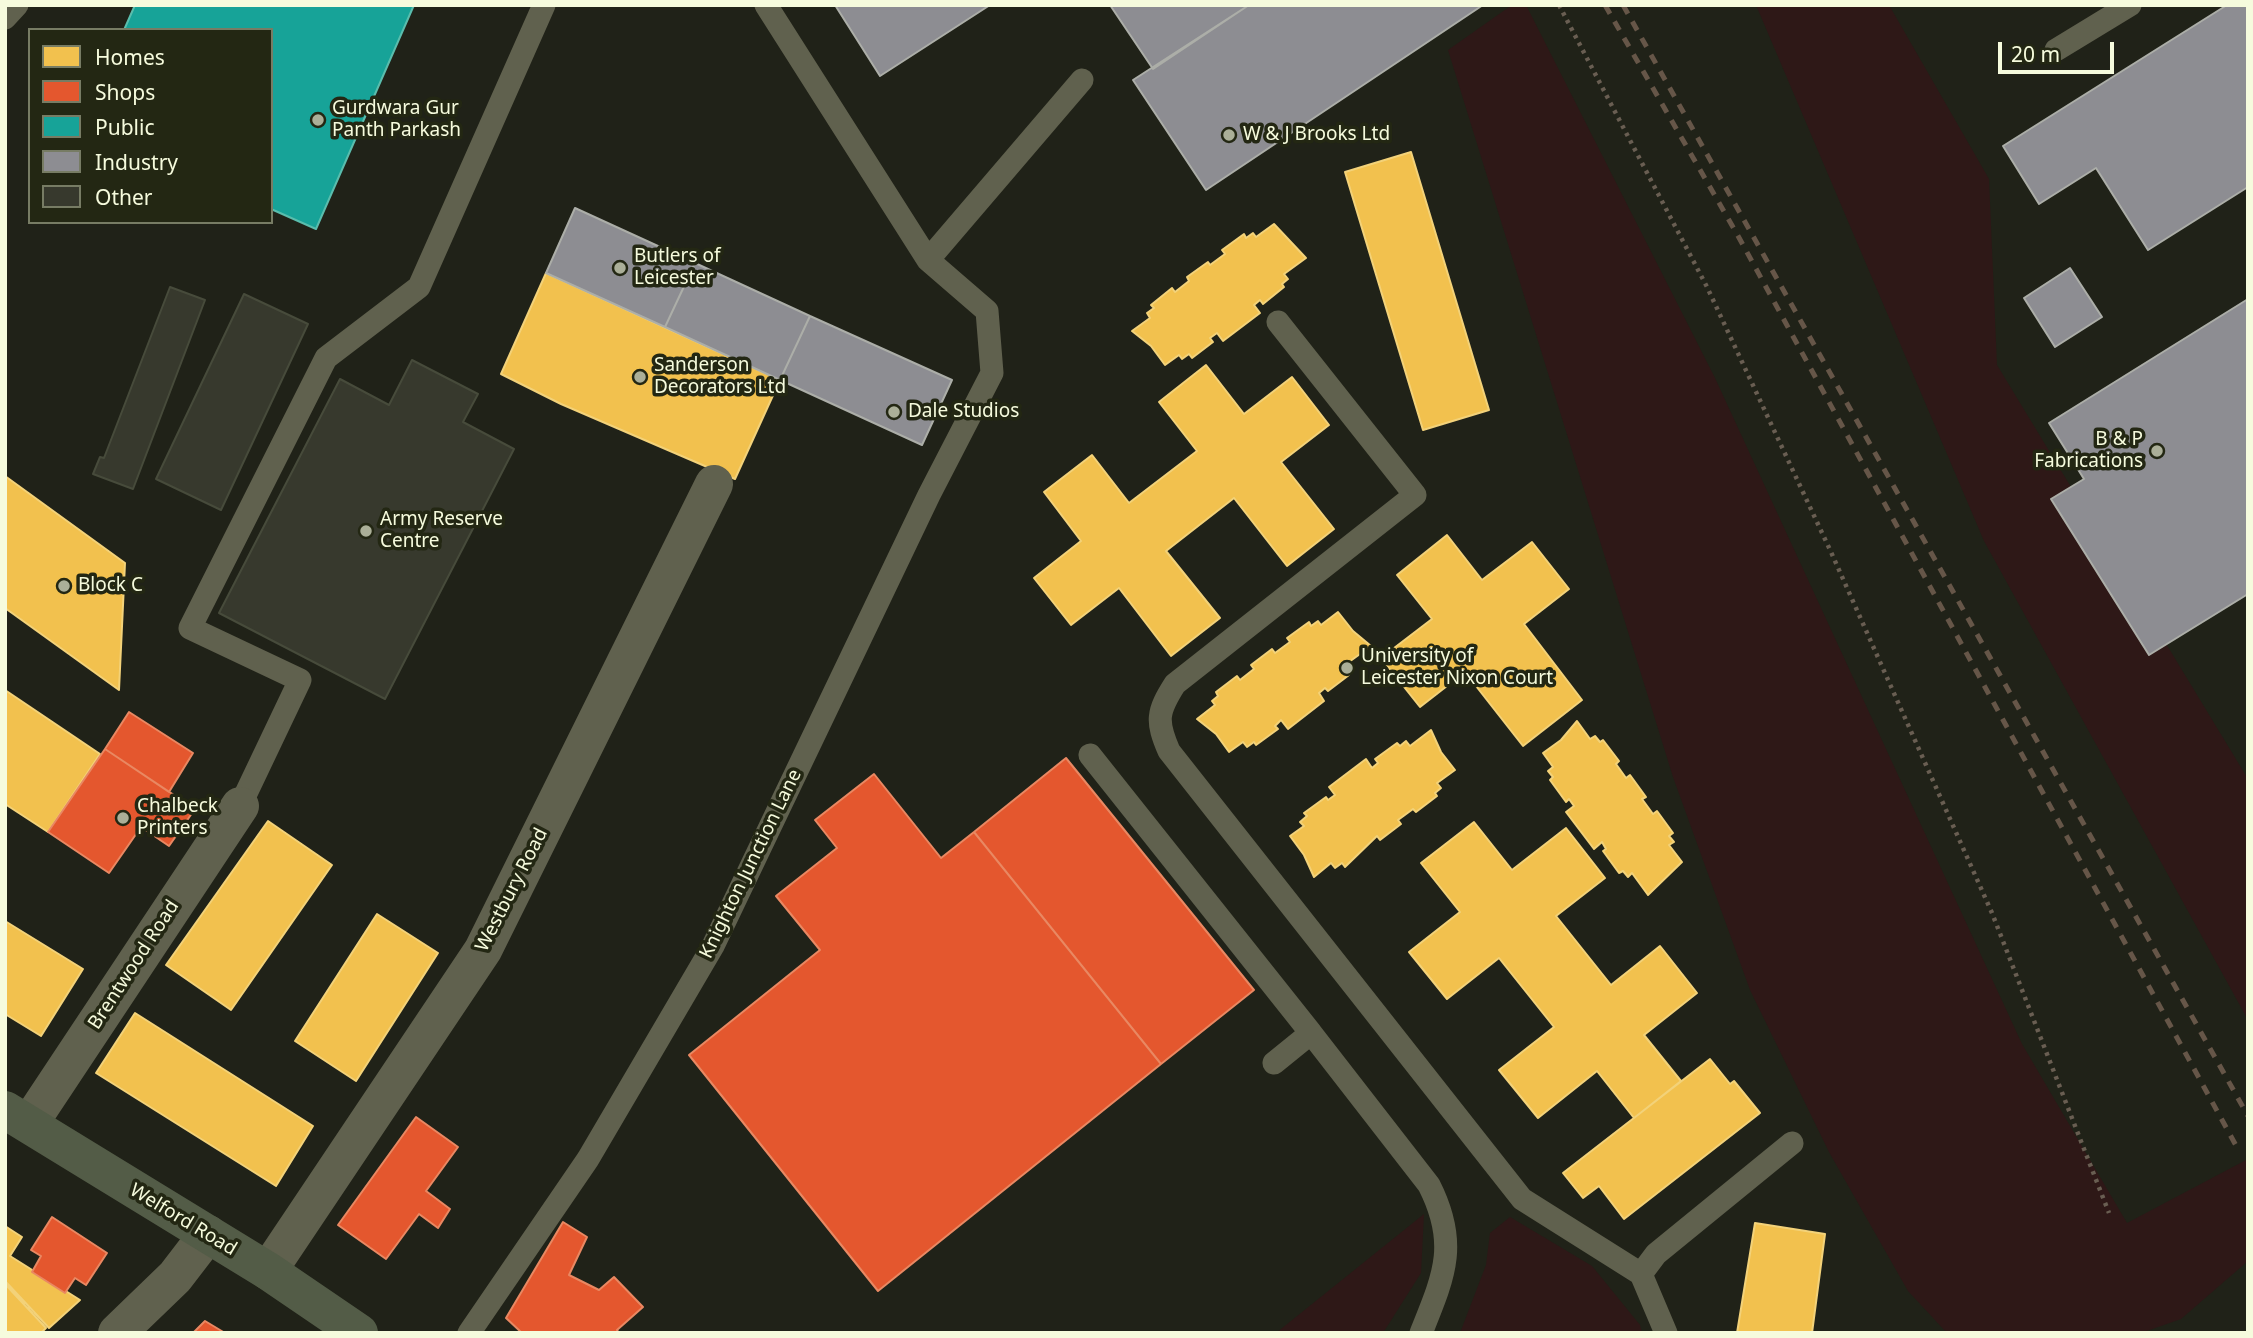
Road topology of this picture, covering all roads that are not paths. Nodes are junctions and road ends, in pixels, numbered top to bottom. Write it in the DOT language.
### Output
graph roads {
  1 [pos="17,5"];
  2 [pos="544,5"];
  3 [pos="766,5"];
  4 [pos="2130,5"];
  5 [pos="5,18"];
  6 [pos="2056,50"];
  7 [pos="1082,80"];
  8 [pos="928,260"];
  9 [pos="1278,322"];
  10 [pos="714,484"];
  11 [pos="1090,755"];
  12 [pos="240,806"];
  13 [pos="1311,1033"];
  14 [pos="1273,1062"];
  15 [pos="17,1117"];
  16 [pos="1792,1143"];
  17 [pos="208,1234"];
  18 [pos="268,1271"];
  19 [pos="1641,1274"];
  20 [pos="117,1333"];
  21 [pos="359,1333"];
  22 [pos="469,1333"];
  23 [pos="1421,1333"];
  24 [pos="1666,1333"];
  1 -- 5 [label="lane"];
  2 -- 12 [label="lane"];
  3 -- 8 [label="lane"];
  4 -- 6 [label="lane"];
  7 -- 8 [label="lane"];
  8 -- 22 [label="lane, Knighton Junction Lane"];
  9 -- 19 [label="lane"];
  10 -- 18 [label="street, Westbury Road"];
  11 -- 13 [label="lane"];
  12 -- 15 [label="street, Brentwood Road"];
  13 -- 14 [label="lane"];
  13 -- 23 [label="lane"];
  15 -- 17 [label="main road, Welford Road"];
  16 -- 19 [label="lane"];
  17 -- 18 [label="main road, Welford Road"];
  17 -- 20 [label="street"];
  18 -- 21 [label="main road, Welford Road"];
  19 -- 24 [label="lane"];
}
